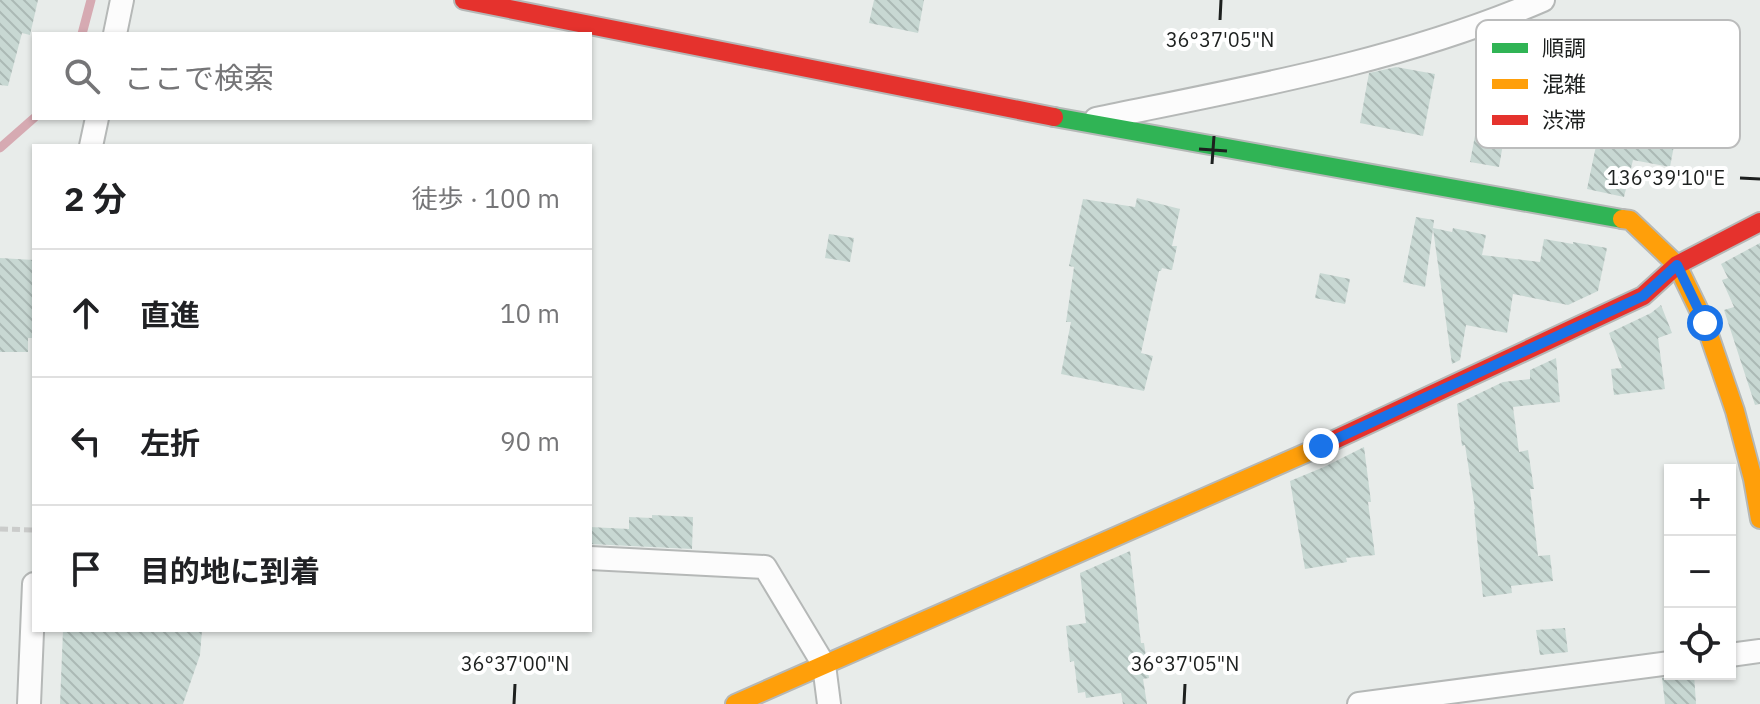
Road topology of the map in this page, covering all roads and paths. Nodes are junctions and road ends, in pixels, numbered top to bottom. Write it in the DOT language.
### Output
graph roads {
  1 [pos="122,0"];
  2 [pos="464,0"];
  3 [pos="1543,0"];
  4 [pos="1495,20"];
  5 [pos="1476,26"];
  6 [pos="115,32"];
  7 [pos="97,120"];
  8 [pos="1079,122"];
  9 [pos="91,144"];
  10 [pos="1760,222"];
  11 [pos="1677,265"];
  12 [pos="1760,519"];
  13 [pos="0,529"];
  14 [pos="32,530"];
  15 [pos="592,558"];
  16 [pos="32,632"];
  17 [pos="1760,651"];
  18 [pos="1736,654"];
  19 [pos="1664,664"];
  20 [pos="824,665"];
  21 [pos="29,704"];
  22 [pos="735,704"];
  23 [pos="829,704"];
  24 [pos="1359,704"];
  1 -- 6 [label="street"];
  2 -- 8 [label="street"];
  3 -- 4 [label="street"];
  5 -- 8 [label="street"];
  7 -- 9 [label="street"];
  8 -- 11 [label="street"];
  10 -- 11 [label="street"];
  11 -- 12 [label="street"];
  11 -- 20 [label="street"];
  13 -- 14 [label="path"];
  15 -- 20 [label="street"];
  16 -- 21 [label="street"];
  17 -- 18 [label="street"];
  19 -- 24 [label="street"];
  20 -- 22 [label="street"];
  20 -- 23 [label="street"];
}
